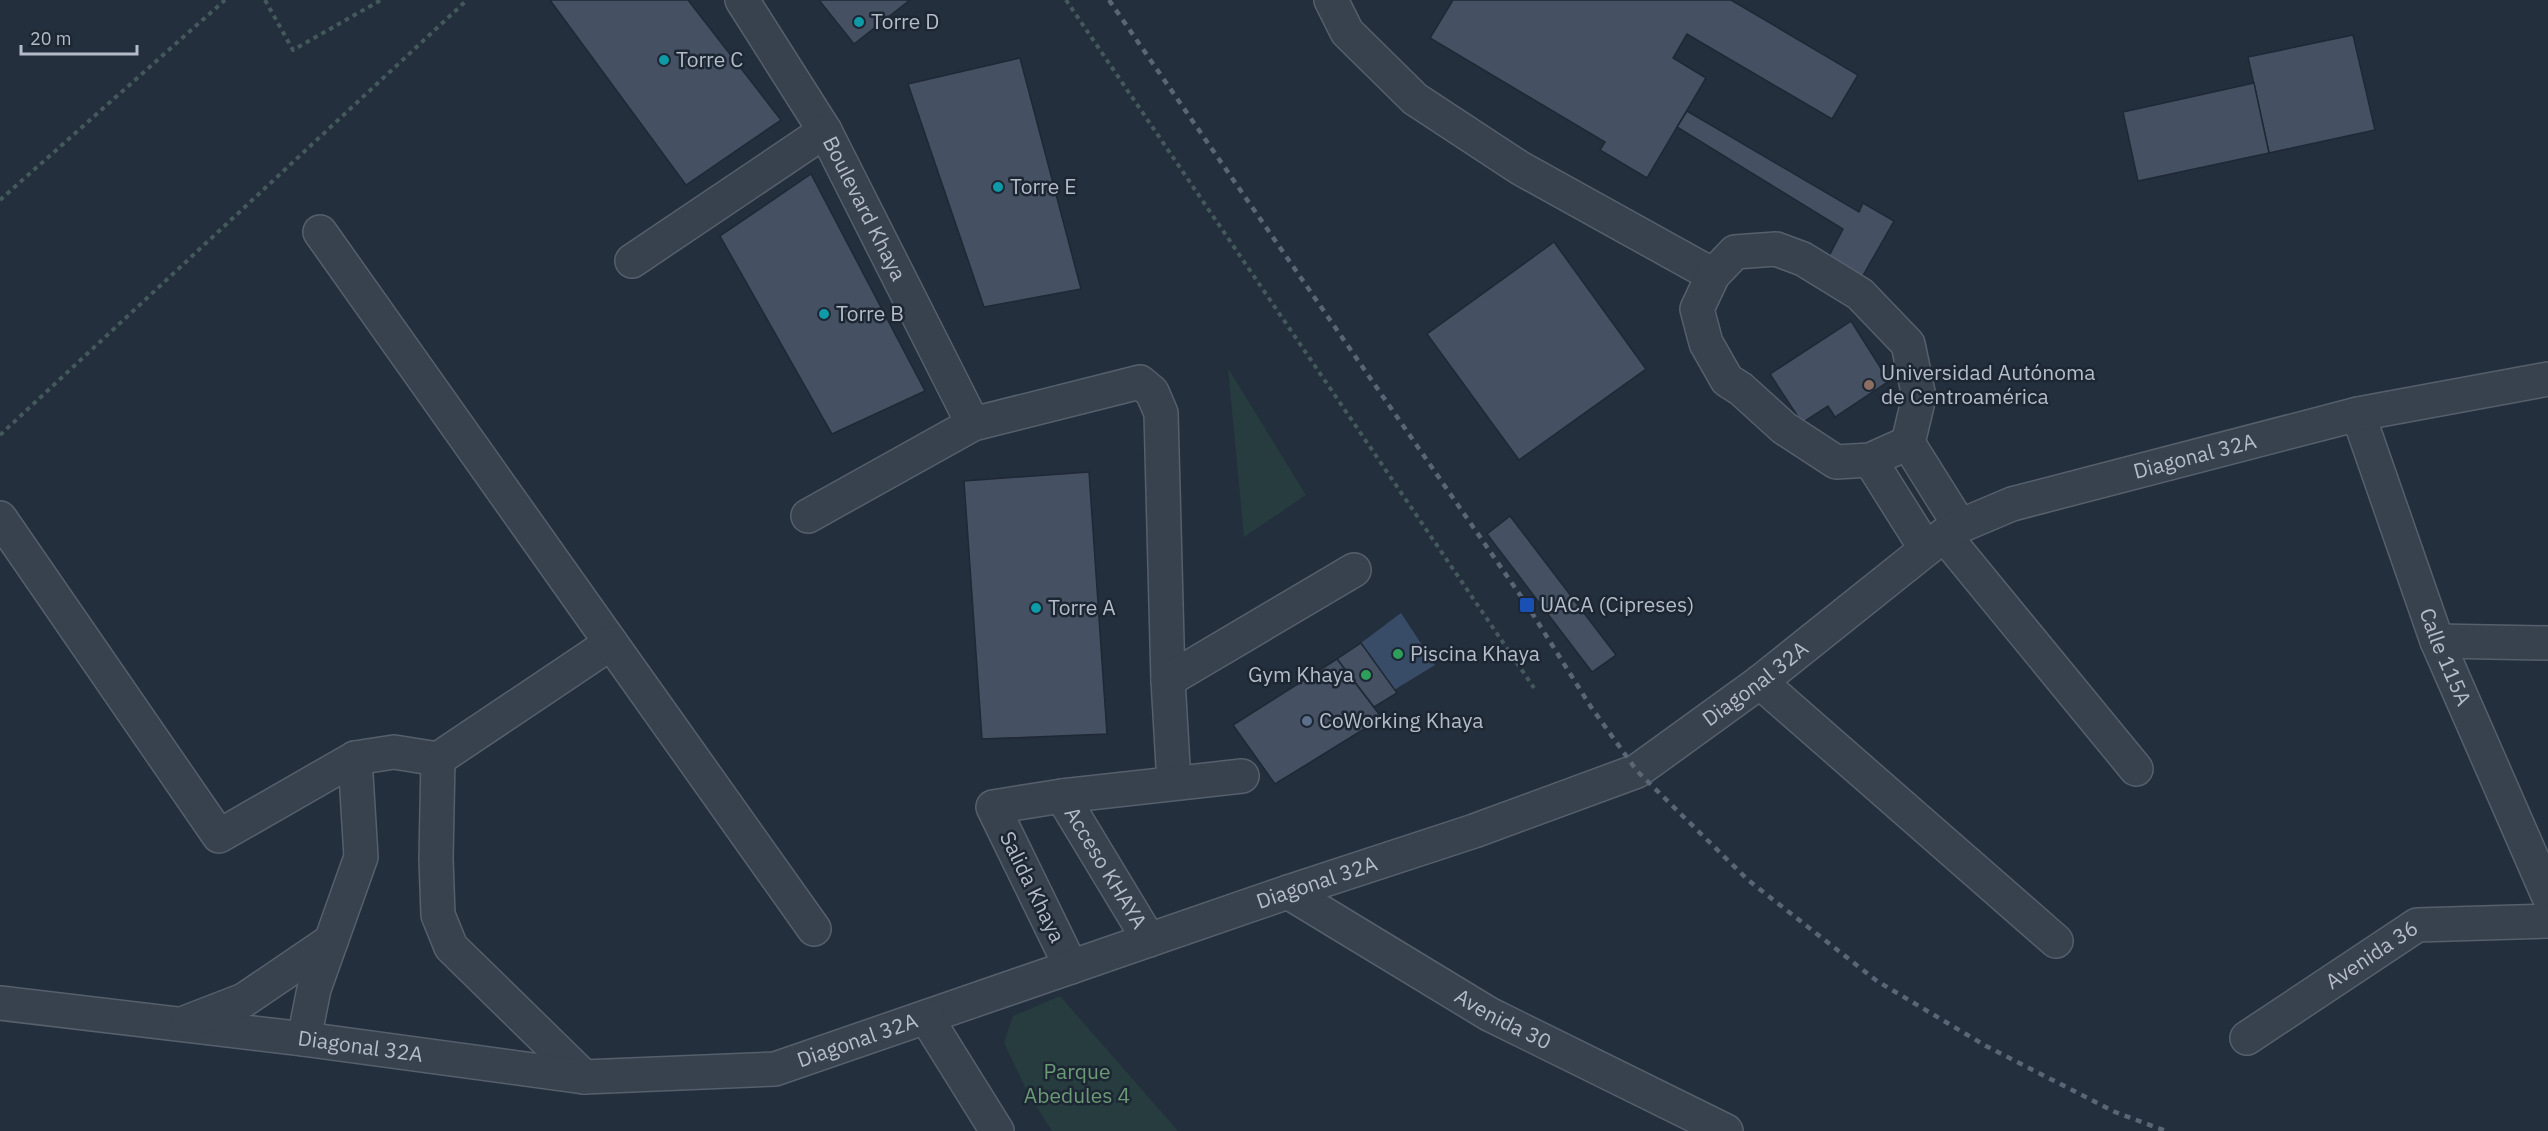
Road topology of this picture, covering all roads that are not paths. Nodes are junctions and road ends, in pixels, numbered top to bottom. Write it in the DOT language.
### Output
graph roads {
  1 [pos="742,0"];
  2 [pos="1330,0"];
  3 [pos="825,131"];
  4 [pos="320,232"];
  5 [pos="632,261"];
  6 [pos="1713,275"];
  7 [pos="2548,379"];
  8 [pos="2358,414"];
  9 [pos="973,424"];
  10 [pos="1908,443"];
  11 [pos="1870,460"];
  12 [pos="808,516"];
  13 [pos="0,518"];
  14 [pos="1943,537"];
  15 [pos="1354,570"];
  16 [pos="2437,641"];
  17 [pos="611,643"];
  18 [pos="2548,643"];
  19 [pos="1168,680"];
  20 [pos="1760,682"];
  21 [pos="355,758"];
  22 [pos="438,759"];
  23 [pos="2136,769"];
  24 [pos="1242,776"];
  25 [pos="1174,783"];
  26 [pos="1062,796"];
  27 [pos="1288,892"];
  28 [pos="2548,895"];
  29 [pos="2548,921"];
  30 [pos="814,929"];
  31 [pos="1149,940"];
  32 [pos="331,941"];
  33 [pos="2056,941"];
  34 [pos="1071,967"];
  35 [pos="0,1003"];
  36 [pos="926,1017"];
  37 [pos="182,1024"];
  38 [pos="2247,1038"];
  39 [pos="304,1039"];
  40 [pos="584,1077"];
  41 [pos="997,1131"];
  42 [pos="1726,1131"];
  1 -- 3 [label="street, Boulevard Khaya"];
  2 -- 6 [label="street"];
  3 -- 5 [label="street"];
  3 -- 9 [label="street, Boulevard Khaya"];
  4 -- 17 [label="street"];
  6 -- 10 [label="street"];
  6 -- 11 [label="street"];
  7 -- 8 [label="street, Diagonal 32A"];
  8 -- 14 [label="street, Diagonal 32A"];
  8 -- 16 [label="street, Calle 115A"];
  9 -- 12 [label="street"];
  9 -- 19 [label="street"];
  10 -- 11 [label="street"];
  10 -- 14 [label="street"];
  11 -- 14 [label="street"];
  13 -- 21 [label="street"];
  14 -- 20 [label="street, Diagonal 32A"];
  14 -- 23 [label="street"];
  15 -- 19 [label="street"];
  16 -- 18 [label="street"];
  16 -- 28 [label="street, Calle 115A"];
  17 -- 22 [label="street"];
  17 -- 30 [label="street"];
  19 -- 25 [label="street"];
  20 -- 27 [label="street, Diagonal 32A"];
  20 -- 33 [label="street"];
  21 -- 22 [label="street"];
  21 -- 32 [label="street"];
  22 -- 40 [label="street"];
  24 -- 25 [label="street"];
  25 -- 26 [label="street"];
  26 -- 31 [label="street, Acceso KHAYA"];
  26 -- 34 [label="street, Salida Khaya"];
  27 -- 31 [label="street, Diagonal 32A"];
  27 -- 42 [label="street, Avenida 30"];
  29 -- 38 [label="street, Avenida 36"];
  31 -- 34 [label="street, Diagonal 32A"];
  32 -- 37 [label="street"];
  32 -- 39 [label="street"];
  34 -- 36 [label="street, Diagonal 32A"];
  35 -- 37 [label="street, Diagonal 32A"];
  36 -- 40 [label="street, Diagonal 32A"];
  36 -- 41 [label="street"];
  37 -- 39 [label="street, Diagonal 32A"];
  39 -- 40 [label="street, Diagonal 32A"];
}
